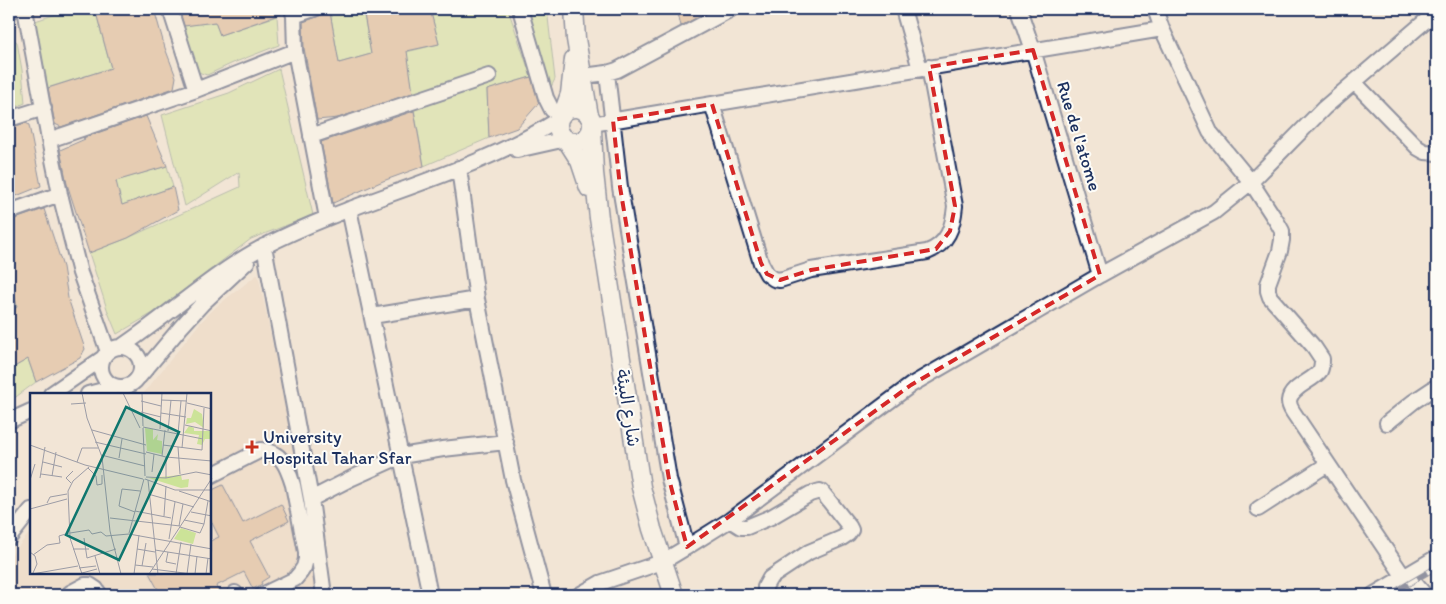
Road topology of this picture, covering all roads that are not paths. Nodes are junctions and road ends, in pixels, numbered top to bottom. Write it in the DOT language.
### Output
graph roads {
  1 [pos="15,9"];
  2 [pos="25,9"];
  3 [pos="170,9"];
  4 [pos="314,9"];
  5 [pos="520,9"];
  6 [pos="574,9"];
  7 [pos="731,9"];
  8 [pos="903,9"];
  9 [pos="1019,9"];
  10 [pos="1155,9"];
  11 [pos="1437,10"];
  12 [pos="9,11"];
  13 [pos="293,12"];
  14 [pos="714,14"];
  15 [pos="1162,29"];
  16 [pos="576,39"];
  17 [pos="1034,50"];
  18 [pos="295,51"];
  19 [pos="925,68"];
  20 [pos="607,73"];
  21 [pos="489,76"];
  22 [pos="583,76"];
  23 [pos="1354,82"];
  24 [pos="196,90"];
  25 [pos="712,104"];
  26 [pos="44,108"];
  27 [pos="562,115"];
  28 [pos="9,119"];
  29 [pos="613,120"];
  30 [pos="591,123"];
  31 [pos="310,136"];
  32 [pos="566,139"];
  33 [pos="49,140"];
  34 [pos="1437,153"];
  35 [pos="490,156"];
  36 [pos="459,168"];
  37 [pos="1251,182"];
  38 [pos="60,194"];
  39 [pos="349,209"];
  40 [pos="9,212"];
  41 [pos="327,218"];
  42 [pos="599,218"];
  43 [pos="264,246"];
  44 [pos="1100,275"];
  45 [pos="477,299"];
  46 [pos="372,316"];
  47 [pos="111,352"];
  48 [pos="102,374"];
  49 [pos="128,385"];
  50 [pos="1437,386"];
  51 [pos="52,393"];
  52 [pos="96,393"];
  53 [pos="30,411"];
  54 [pos="9,421"];
  55 [pos="1387,423"];
  56 [pos="506,442"];
  57 [pos="401,456"];
  58 [pos="1328,464"];
  59 [pos="211,475"];
  60 [pos="311,499"];
  61 [pos="1258,509"];
  62 [pos="30,511"];
  63 [pos="730,520"];
  64 [pos="9,538"];
  65 [pos="688,548"];
  66 [pos="1437,557"];
  67 [pos="662,562"];
  68 [pos="1406,576"];
  69 [pos="69,594"];
  70 [pos="100,595"];
  71 [pos="262,595"];
  72 [pos="324,595"];
  73 [pos="430,595"];
  74 [pos="544,595"];
  75 [pos="579,595"];
  76 [pos="674,595"];
  77 [pos="764,595"];
  78 [pos="1373,595"];
  79 [pos="1425,595"];
  1 -- 12 [label="street"];
  2 -- 26 [label="street"];
  3 -- 24 [label="street"];
  4 -- 13 [label="street"];
  5 -- 27 [label="street"];
  6 -- 16 [label="main road"];
  7 -- 14 [label="street"];
  8 -- 19 [label="street"];
  9 -- 17 [label="street, Rue de l'atome"];
  10 -- 15 [label="street"];
  11 -- 23 [label="street"];
  13 -- 18 [label="street"];
  14 -- 20 [label="street"];
  15 -- 17 [label="street"];
  15 -- 37 [label="street"];
  16 -- 22 [label="main road, شارع البيئة"];
  16 -- 27 [label="main road"];
  17 -- 19 [label="street"];
  17 -- 44 [label="street, Rue de l'atome"];
  18 -- 24 [label="street"];
  18 -- 31 [label="street"];
  19 -- 25 [label="street"];
  19 -- 25 [label="street"];
  20 -- 22 [label="street"];
  20 -- 29 [label="street"];
  21 -- 31 [label="street"];
  22 -- 30 [label="main road, شارع البيئة"];
  23 -- 34 [label="street"];
  23 -- 37 [label="street"];
  24 -- 33 [label="street"];
  25 -- 29 [label="street"];
  26 -- 28 [label="street"];
  26 -- 33 [label="street"];
  27 -- 30 [label="main road"];
  27 -- 32 [label="main road"];
  27 -- 35 [label="street"];
  29 -- 30 [label="street"];
  29 -- 65 [label="street"];
  30 -- 32 [label="main road"];
  30 -- 42 [label="main road, شارع البيئة"];
  31 -- 41 [label="street"];
  32 -- 35 [label="street"];
  32 -- 42 [label="main road, شارع البيئة"];
  33 -- 38 [label="street"];
  35 -- 36 [label="street"];
  36 -- 39 [label="street"];
  36 -- 45 [label="street"];
  37 -- 44 [label="street"];
  37 -- 58 [label="street"];
  38 -- 40 [label="street"];
  38 -- 47 [label="street"];
  39 -- 41 [label="street"];
  39 -- 46 [label="street"];
  41 -- 43 [label="street"];
  42 -- 67 [label="main road, شارع البيئة"];
  43 -- 47 [label="street"];
  43 -- 49 [label="street"];
  43 -- 60 [label="street"];
  44 -- 63 [label="street"];
  45 -- 46 [label="street"];
  45 -- 56 [label="street"];
  46 -- 57 [label="street"];
  47 -- 48 [label="street"];
  47 -- 49 [label="street"];
  47 -- 51 [label="street"];
  48 -- 49 [label="street"];
  48 -- 52 [label="street"];
  49 -- 52 [label="street"];
  50 -- 55 [label="street"];
  53 -- 54 [label="street"];
  56 -- 57 [label="street"];
  56 -- 74 [label="street"];
  57 -- 60 [label="street"];
  57 -- 73 [label="street"];
  58 -- 61 [label="street"];
  58 -- 68 [label="street"];
  59 -- 71 [label="street"];
  60 -- 72 [label="street"];
  62 -- 64 [label="street"];
  63 -- 65 [label="street"];
  63 -- 77 [label="street"];
  65 -- 67 [label="street"];
  66 -- 68 [label="street"];
  67 -- 75 [label="street"];
  67 -- 76 [label="main road, شارع البيئة"];
  68 -- 78 [label="street"];
  68 -- 79 [label="street"];
  69 -- 70 [label="street"];
}
